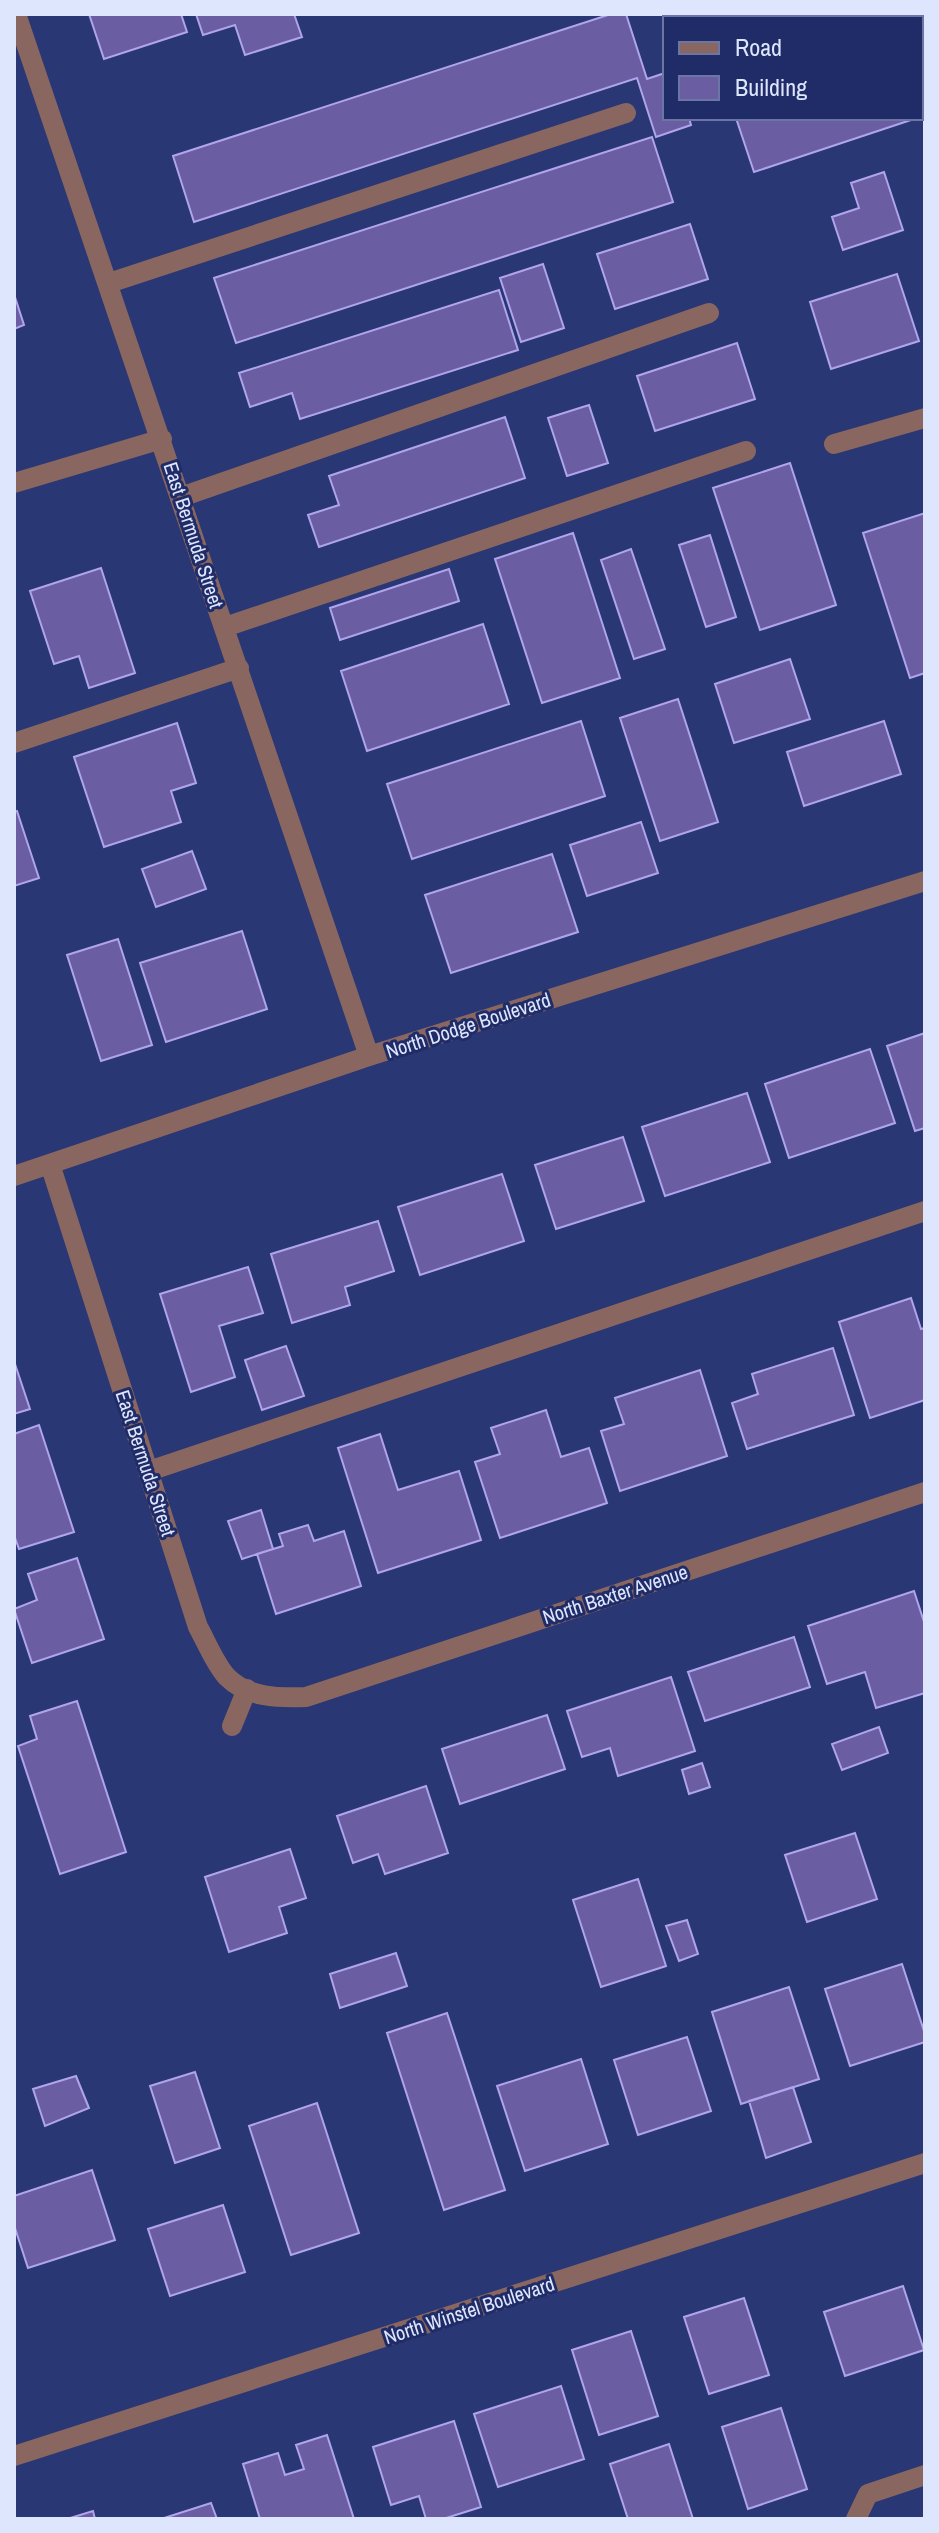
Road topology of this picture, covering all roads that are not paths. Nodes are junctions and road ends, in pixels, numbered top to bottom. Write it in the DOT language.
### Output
graph roads {
  1 [pos="16,14"];
  2 [pos="626,113"];
  3 [pos="109,283"];
  4 [pos="709,313"];
  5 [pos="925,418"];
  6 [pos="162,439"];
  7 [pos="834,444"];
  8 [pos="746,451"];
  9 [pos="14,483"];
  10 [pos="181,497"];
  11 [pos="225,627"];
  12 [pos="239,668"];
  13 [pos="14,743"];
  14 [pos="925,881"];
  15 [pos="369,1056"];
  16 [pos="50,1164"];
  17 [pos="14,1176"];
  18 [pos="925,1211"];
  19 [pos="149,1471"];
  20 [pos="925,1492"];
  21 [pos="247,1689"];
  22 [pos="232,1726"];
  23 [pos="925,2163"];
  24 [pos="14,2456"];
  25 [pos="925,2475"];
  26 [pos="856,2519"];
  1 -- 3 [label="street, East Bermuda Street"];
  2 -- 3 [label="street"];
  3 -- 6 [label="street, East Bermuda Street"];
  4 -- 10 [label="street"];
  5 -- 7 [label="street"];
  6 -- 9 [label="street"];
  6 -- 10 [label="street, East Bermuda Street"];
  8 -- 11 [label="street"];
  10 -- 11 [label="street, East Bermuda Street"];
  11 -- 12 [label="street, East Bermuda Street"];
  12 -- 13 [label="street"];
  12 -- 15 [label="street, East Bermuda Street"];
  14 -- 15 [label="street, North Dodge Boulevard"];
  15 -- 16 [label="street, North Dodge Boulevard"];
  16 -- 17 [label="street, North Dodge Boulevard"];
  16 -- 19 [label="street, East Bermuda Street"];
  18 -- 19 [label="street"];
  19 -- 21 [label="street, East Bermuda Street"];
  20 -- 21 [label="street, North Baxter Avenue"];
  21 -- 22 [label="street"];
  23 -- 24 [label="street, North Winstel Boulevard"];
  25 -- 26 [label="street"];
}
